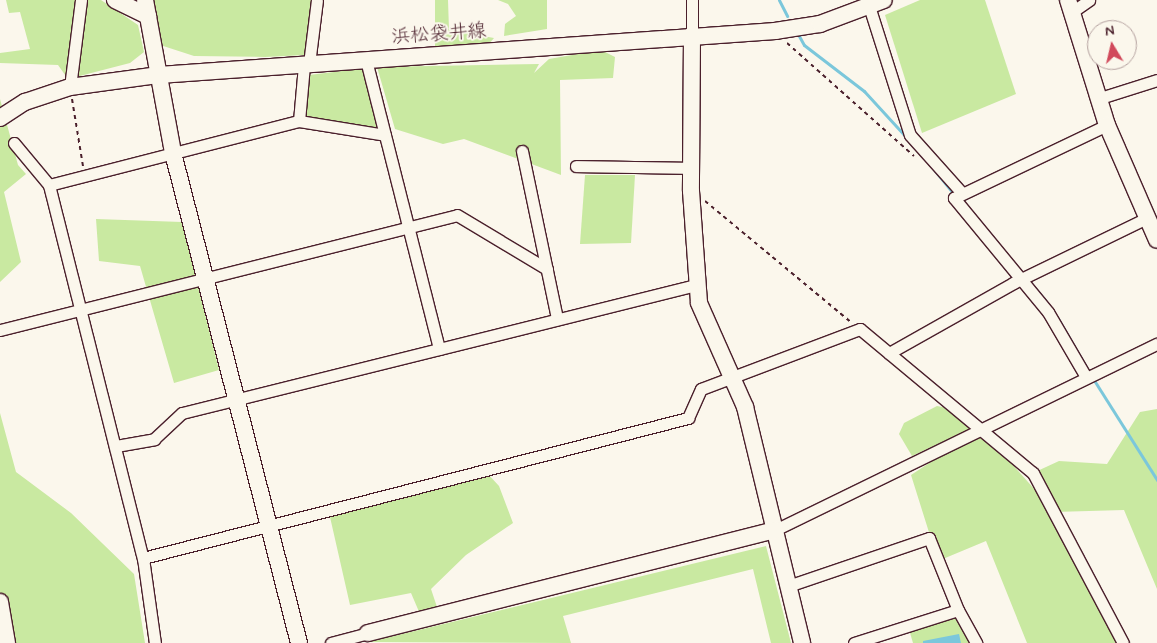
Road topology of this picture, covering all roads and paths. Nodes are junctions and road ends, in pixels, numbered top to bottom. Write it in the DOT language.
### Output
graph roads {
  1 [pos="81,0"];
  2 [pos="114,0"];
  3 [pos="145,0"];
  4 [pos="317,0"];
  5 [pos="692,0"];
  6 [pos="1089,0"];
  7 [pos="877,3"];
  8 [pos="1070,6"];
  9 [pos="148,16"];
  10 [pos="775,31"];
  11 [pos="692,36"];
  12 [pos="366,60"];
  13 [pos="307,65"];
  14 [pos="160,75"];
  15 [pos="1157,80"];
  16 [pos="70,87"];
  17 [pos="1097,99"];
  18 [pos="1,113"];
  19 [pos="299,121"];
  20 [pos="1106,125"];
  21 [pos="384,135"];
  22 [pos="14,143"];
  23 [pos="522,151"];
  24 [pos="173,153"];
  25 [pos="921,163"];
  26 [pos="576,166"];
  27 [pos="692,168"];
  28 [pos="84,176"];
  29 [pos="49,185"];
  30 [pos="691,191"];
  31 [pos="959,195"];
  32 [pos="1147,218"];
  33 [pos="408,227"];
  34 [pos="1157,240"];
  35 [pos="547,269"];
  36 [pos="205,276"];
  37 [pos="1025,278"];
  38 [pos="696,284"];
  39 [pos="82,309"];
  40 [pos="558,319"];
  41 [pos="860,329"];
  42 [pos="0,330"];
  43 [pos="1157,344"];
  44 [pos="439,349"];
  45 [pos="890,353"];
  46 [pos="1086,377"];
  47 [pos="732,380"];
  48 [pos="237,401"];
  49 [pos="981,429"];
  50 [pos="116,446"];
  51 [pos="269,526"];
  52 [pos="775,530"];
  53 [pos="143,558"];
  54 [pos="788,586"];
  55 [pos="0,602"];
  56 [pos="958,610"];
  57 [pos="368,633"];
  58 [pos="876,640"];
  59 [pos="7,643"];
  60 [pos="155,643"];
  61 [pos="299,643"];
  62 [pos="331,643"];
  63 [pos="802,643"];
  64 [pos="854,643"];
  65 [pos="976,643"];
  66 [pos="1123,643"];
  1 -- 16 [label="street"];
  2 -- 9 [label="street"];
  3 -- 9 [label="street"];
  4 -- 13 [label="street"];
  5 -- 11 [label="street"];
  6 -- 8 [label="street"];
  7 -- 10 [label="street, 浜松袋井線"];
  7 -- 31 [label="street"];
  8 -- 17 [label="street"];
  9 -- 14 [label="street"];
  10 -- 11 [label="street, 浜松袋井線"];
  10 -- 25 [label="path"];
  11 -- 12 [label="street, 浜松袋井線"];
  11 -- 27 [label="street"];
  12 -- 13 [label="street, 浜松袋井線"];
  12 -- 21 [label="street"];
  13 -- 14 [label="street, 浜松袋井線"];
  13 -- 19 [label="street"];
  14 -- 16 [label="street, 浜松袋井線"];
  14 -- 24 [label="street"];
  15 -- 17 [label="street"];
  16 -- 18 [label="street, 浜松袋井線"];
  16 -- 28 [label="path"];
  17 -- 20 [label="street"];
  19 -- 21 [label="street"];
  19 -- 24 [label="street"];
  20 -- 31 [label="street"];
  20 -- 32 [label="street"];
  21 -- 33 [label="street"];
  22 -- 29 [label="street"];
  23 -- 35 [label="street"];
  24 -- 28 [label="street"];
  24 -- 36 [label="street"];
  26 -- 27 [label="street"];
  27 -- 30 [label="street"];
  28 -- 29 [label="street"];
  29 -- 39 [label="street"];
  30 -- 38 [label="street"];
  30 -- 41 [label="path"];
  31 -- 37 [label="street"];
  32 -- 34 [label="street"];
  32 -- 37 [label="street"];
  33 -- 35 [label="street"];
  33 -- 36 [label="street"];
  33 -- 44 [label="street"];
  35 -- 40 [label="street"];
  36 -- 39 [label="street"];
  36 -- 48 [label="street"];
  37 -- 45 [label="street"];
  37 -- 46 [label="street"];
  38 -- 40 [label="street"];
  38 -- 47 [label="street"];
  39 -- 42 [label="street"];
  39 -- 50 [label="street"];
  40 -- 44 [label="street"];
  41 -- 45 [label="street"];
  41 -- 47 [label="street"];
  43 -- 46 [label="street"];
  44 -- 48 [label="street"];
  45 -- 49 [label="street"];
  46 -- 49 [label="street"];
  47 -- 51 [label="street"];
  47 -- 52 [label="street"];
  48 -- 50 [label="street"];
  48 -- 51 [label="street"];
  49 -- 52 [label="street"];
  49 -- 66 [label="street"];
  50 -- 53 [label="street"];
  51 -- 53 [label="street"];
  51 -- 61 [label="street"];
  52 -- 54 [label="street"];
  52 -- 57 [label="street"];
  53 -- 60 [label="street"];
  54 -- 56 [label="street"];
  54 -- 63 [label="street"];
  55 -- 59 [label="street"];
  56 -- 58 [label="street"];
  56 -- 65 [label="street"];
  57 -- 62 [label="street"];
  58 -- 64 [label="street"];
}
